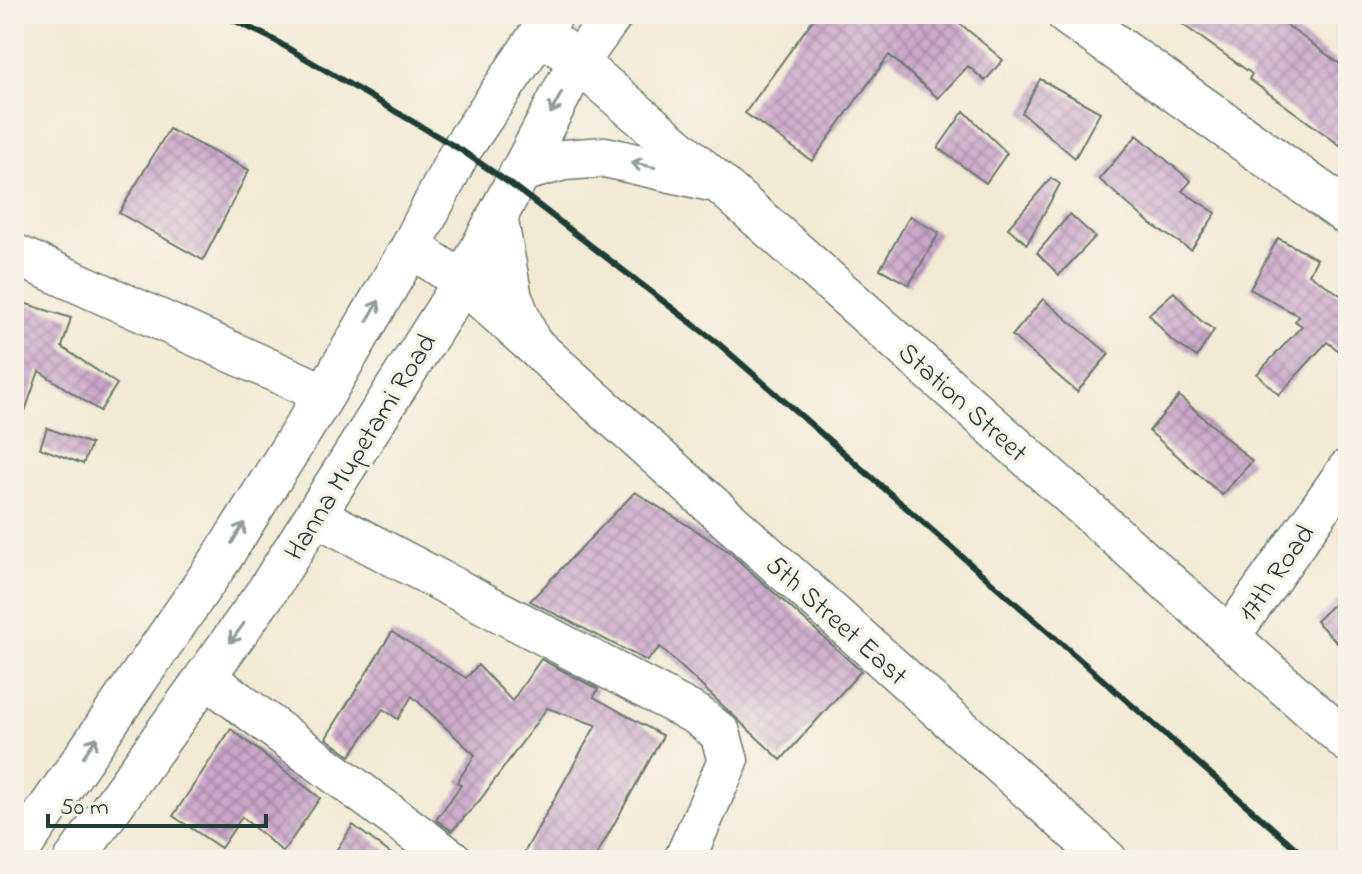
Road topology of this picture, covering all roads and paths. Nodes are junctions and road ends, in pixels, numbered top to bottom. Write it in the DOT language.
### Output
graph roads {
  1 [pos="613,14"];
  2 [pos="1069,14"];
  3 [pos="547,23"];
  4 [pos="577,64"];
  5 [pos="520,172"];
  6 [pos="719,183"];
  7 [pos="1348,213"];
  8 [pos="497,216"];
  9 [pos="411,247"];
  10 [pos="14,254"];
  11 [pos="463,282"];
  12 [pos="531,344"];
  13 [pos="325,394"];
  14 [pos="1348,469"];
  15 [pos="315,515"];
  16 [pos="1230,636"];
  17 [pos="205,677"];
  18 [pos="1348,742"];
  19 [pos="14,858"];
  20 [pos="74,860"];
  21 [pos="452,860"];
  22 [pos="684,860"];
  23 [pos="1107,860"];
  1 -- 4 [label="street, Hanna Mupetami Road"];
  2 -- 7 [label="main road"];
  3 -- 4 [label="street, Station Street"];
  3 -- 9 [label="street, Hanna Mupetami Road"];
  4 -- 5 [label="street, Hanna Mupetami Road, one-way"];
  4 -- 6 [label="street, Station Street"];
  6 -- 5 [label="street, one-way"];
  5 -- 8 [label="street, Hanna Mupetami Road"];
  6 -- 16 [label="street, Station Street"];
  8 -- 11 [label="street, Hanna Mupetami Road"];
  8 -- 12 [label="street"];
  9 -- 11 [label="street, 5th Street East"];
  13 -- 9 [label="street, Hanna Mupetami Road, one-way"];
  10 -- 13 [label="street"];
  11 -- 12 [label="street, 5th Street East"];
  11 -- 15 [label="street, Hanna Mupetami Road"];
  12 -- 23 [label="street, 5th Street East"];
  19 -- 13 [label="street, Hanna Mupetami Road, one-way"];
  14 -- 16 [label="street, 17th Road"];
  15 -- 17 [label="street, Hanna Mupetami Road, one-way"];
  15 -- 22 [label="street"];
  16 -- 18 [label="street, Station Street"];
  17 -- 20 [label="street, Hanna Mupetami Road"];
  17 -- 21 [label="street"];
}
